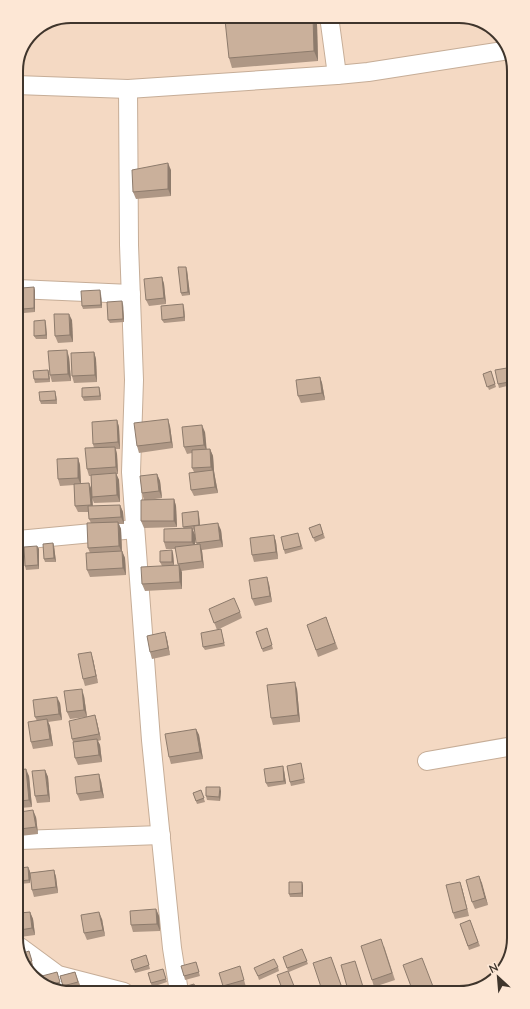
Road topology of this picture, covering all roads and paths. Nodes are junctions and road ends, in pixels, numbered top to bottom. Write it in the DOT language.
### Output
graph roads {
  1 [pos="330,23"];
  2 [pos="502,51"];
  3 [pos="337,74"];
  4 [pos="23,85"];
  5 [pos="128,89"];
  6 [pos="23,289"];
  7 [pos="131,294"];
  8 [pos="135,529"];
  9 [pos="23,540"];
  10 [pos="507,747"];
  11 [pos="427,761"];
  12 [pos="161,836"];
  13 [pos="23,840"];
  14 [pos="25,951"];
  15 [pos="99,986"];
  16 [pos="178,986"];
  1 -- 3 [label="street"];
  2 -- 3 [label="street"];
  3 -- 5 [label="street"];
  4 -- 5 [label="street"];
  5 -- 7 [label="street"];
  6 -- 7 [label="street"];
  7 -- 8 [label="street"];
  8 -- 9 [label="street"];
  8 -- 12 [label="street"];
  10 -- 11 [label="street"];
  12 -- 13 [label="street"];
  12 -- 16 [label="street"];
  14 -- 15 [label="street"];
}
